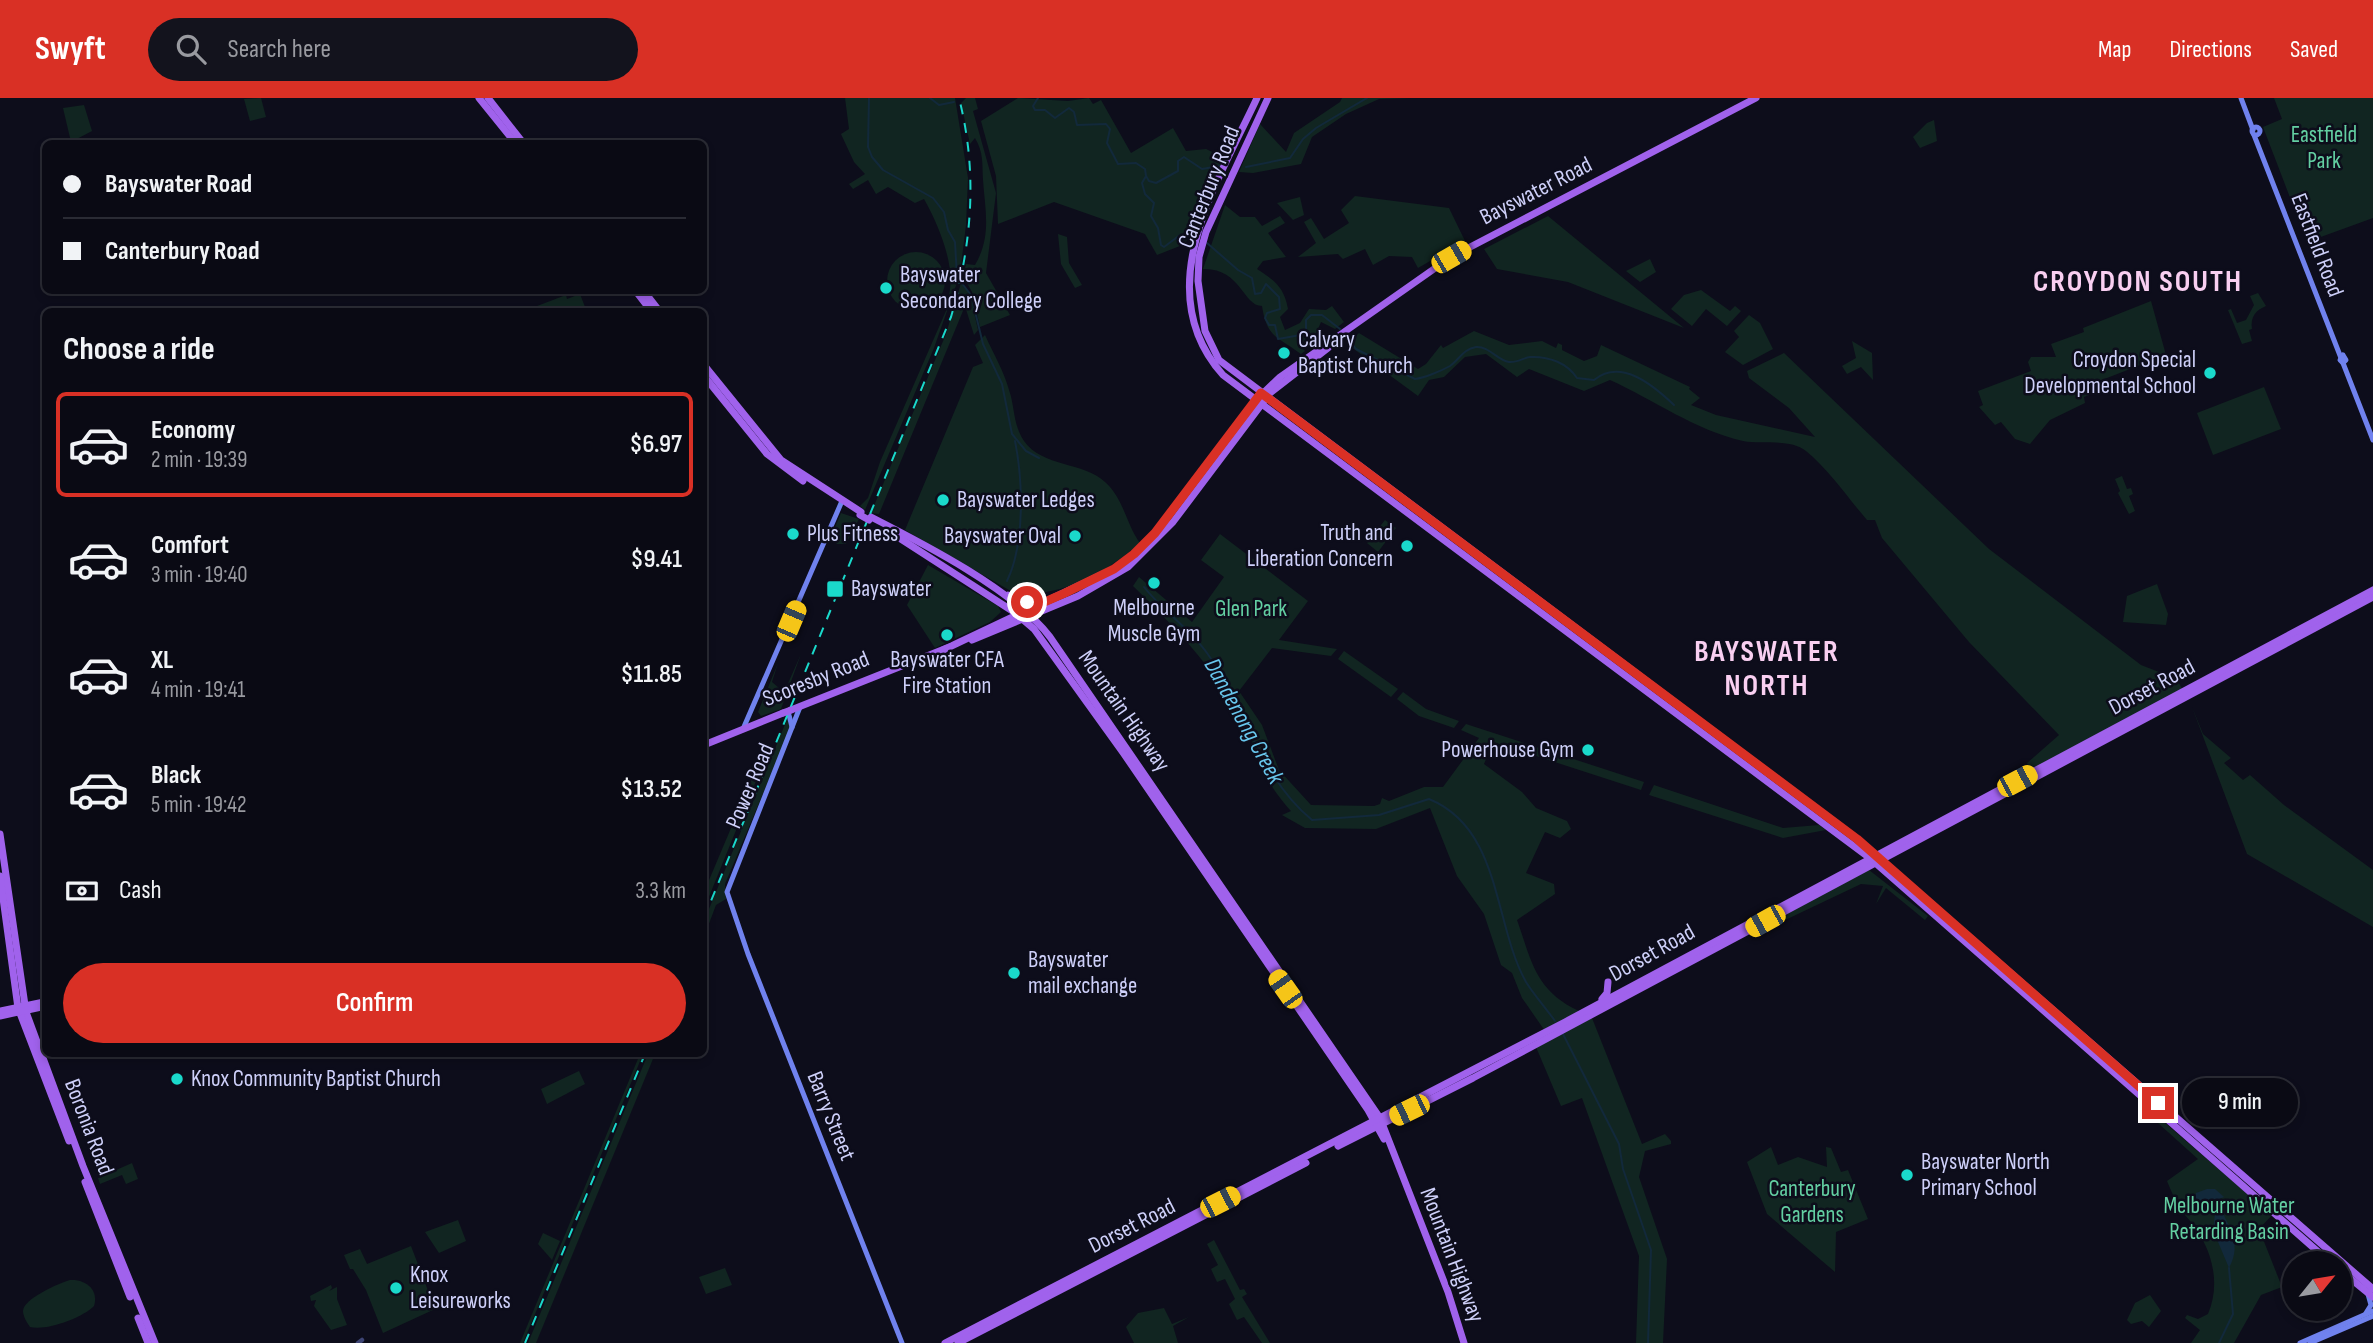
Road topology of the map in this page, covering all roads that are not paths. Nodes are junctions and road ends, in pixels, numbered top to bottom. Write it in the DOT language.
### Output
graph roads {
  1 [pos="479,98"];
  2 [pos="488,98"];
  3 [pos="1257,98"];
  4 [pos="1268,98"];
  5 [pos="1756,98"];
  6 [pos="2241,98"];
  7 [pos="1248,117"];
  8 [pos="1258,120"];
  9 [pos="513,140"];
  10 [pos="521,140"];
  11 [pos="1223,173"];
  12 [pos="1232,176"];
  13 [pos="638,294"];
  14 [pos="646,294"];
  15 [pos="649,308"];
  16 [pos="657,308"];
  17 [pos="1202,336"];
  18 [pos="1321,352"];
  19 [pos="707,369"];
  20 [pos="707,380"];
  21 [pos="1284,382"];
  22 [pos="1246,392"];
  23 [pos="1263,396"];
  24 [pos="1277,405"];
  25 [pos="1252,416"];
  26 [pos="1278,416"];
  27 [pos="1239,420"];
  28 [pos="2373,440"];
  29 [pos="1324,443"];
  30 [pos="1194,487"];
  31 [pos="841,503"];
  32 [pos="870,519"];
  33 [pos="900,533"];
  34 [pos="923,556"];
  35 [pos="965,571"];
  36 [pos="960,579"];
  37 [pos="2373,590"];
  38 [pos="998,591"];
  39 [pos="2373,597"];
  40 [pos="1000,603"];
  41 [pos="1043,607"];
  42 [pos="1024,615"];
  43 [pos="2329,617"];
  44 [pos="1011,625"];
  45 [pos="992,626"];
  46 [pos="1043,628"];
  47 [pos="1044,642"];
  48 [pos="943,650"];
  49 [pos="1057,651"];
  50 [pos="1070,676"];
  51 [pos="753,711"];
  52 [pos="791,711"];
  53 [pos="757,723"];
  54 [pos="793,727"];
  55 [pos="743,729"];
  56 [pos="707,744"];
  57 [pos="1126,752"];
  58 [pos="1173,820"];
  59 [pos="0,834"];
  60 [pos="1855,842"];
  61 [pos="1894,850"];
  62 [pos="1,855"];
  63 [pos="1877,859"];
  64 [pos="1867,868"];
  65 [pos="1851,869"];
  66 [pos="1895,870"];
  67 [pos="0,876"];
  68 [pos="1908,891"];
  69 [pos="730,901"];
  70 [pos="1253,931"];
  71 [pos="1967,939"];
  72 [pos="1254,943"];
  73 [pos="21,985"];
  74 [pos="1625,990"];
  75 [pos="16,999"];
  76 [pos="1600,1003"];
  77 [pos="37,1004"];
  78 [pos="42,1004"];
  79 [pos="42,1005"];
  80 [pos="22,1010"];
  81 [pos="1303,1010"];
  82 [pos="2,1013"];
  83 [pos="23,1026"];
  84 [pos="1471,1075"];
  85 [pos="1368,1100"];
  86 [pos="1368,1110"];
  87 [pos="1388,1113"];
  88 [pos="1379,1121"];
  89 [pos="1357,1130"];
  90 [pos="1368,1130"];
  91 [pos="1386,1143"];
  92 [pos="1404,1181"];
  93 [pos="1264,1182"];
  94 [pos="2323,1251"];
  95 [pos="2352,1276"];
  96 [pos="2371,1293"];
  97 [pos="2371,1313"];
  98 [pos="957,1341"];
  99 [pos="148,1343"];
  100 [pos="155,1343"];
  101 [pos="902,1343"];
  102 [pos="945,1343"];
  103 [pos="1464,1343"];
  104 [pos="2300,1343"];
  105 [pos="2310,1343"];
  1 -- 9 [label="main road"];
  2 -- 10 [label="main road"];
  3 -- 7 [label="main road, Canterbury Road"];
  4 -- 8 [label="main road, Canterbury Road"];
  5 -- 18 [label="main road, Bayswater Road"];
  6 -- 28 [label="main road, Eastfield Road"];
  7 -- 8 [label="main road"];
  7 -- 11 [label="main road, Canterbury Road"];
  8 -- 12 [label="main road, Canterbury Road"];
  11 -- 12 [label="main road"];
  11 -- 17 [label="main road, Canterbury Road"];
  12 -- 17 [label="main road, Canterbury Road"];
  13 -- 15 [label="main road"];
  14 -- 16 [label="main road"];
  17 -- 22 [label="main road, Canterbury Road"];
  17 -- 23 [label="main road, Canterbury Road"];
  18 -- 21 [label="main road, Bayswater Road"];
  18 -- 23 [label="main road, Bayswater Road"];
  19 -- 31 [label="main road, Mountain Highway"];
  20 -- 31 [label="main road, Mountain Highway"];
  21 -- 23 [label="main road, Bayswater Road"];
  21 -- 24 [label="main road"];
  22 -- 23 [label="main road, Canterbury Road"];
  22 -- 27 [label="main road"];
  23 -- 24 [label="main road, Canterbury Road"];
  23 -- 25 [label="main road, Bayswater Road"];
  23 -- 26 [label="main road, Canterbury Road"];
  23 -- 27 [label="main road, Bayswater Road"];
  24 -- 29 [label="main road, Canterbury Road"];
  25 -- 26 [label="main road"];
  25 -- 30 [label="main road, Bayswater Road"];
  26 -- 29 [label="main road, Canterbury Road"];
  27 -- 30 [label="main road, Bayswater Road"];
  29 -- 60 [label="main road, Canterbury Road"];
  30 -- 41 [label="main road, Bayswater Road"];
  31 -- 32 [label="main road, Mountain Highway, bridge"];
  31 -- 51 [label="main road"];
  32 -- 33 [label="main road, Mountain Highway"];
  32 -- 34 [label="main road, Mountain Highway"];
  33 -- 34 [label="main road"];
  33 -- 35 [label="main road, Mountain Highway"];
  34 -- 36 [label="main road, Mountain Highway"];
  35 -- 36 [label="main road"];
  35 -- 38 [label="main road, Mountain Highway"];
  36 -- 40 [label="main road, Mountain Highway"];
  37 -- 43 [label="main road, Dorset Road"];
  38 -- 41 [label="main road"];
  38 -- 42 [label="main road, Mountain Highway"];
  39 -- 43 [label="main road, Dorset Road"];
  40 -- 42 [label="main road, Mountain Highway"];
  40 -- 45 [label="main road"];
  41 -- 42 [label="main road, Bayswater Road"];
  41 -- 46 [label="main road"];
  42 -- 44 [label="main road, Scoresby Road"];
  42 -- 45 [label="main road, Scoresby Road"];
  42 -- 46 [label="main road, Mountain Highway"];
  42 -- 47 [label="main road, Mountain Highway"];
  43 -- 61 [label="main road, Dorset Road"];
  44 -- 47 [label="main road"];
  44 -- 48 [label="main road, Scoresby Road"];
  45 -- 48 [label="main road, Scoresby Road"];
  46 -- 49 [label="main road, Mountain Highway"];
  47 -- 49 [label="main road, Mountain Highway"];
  48 -- 52 [label="main road, Scoresby Road"];
  49 -- 50 [label="main road, Mountain Highway"];
  49 -- 50 [label="main road"];
  49 -- 57 [label="main road, Mountain Highway"];
  50 -- 57 [label="main road, Mountain Highway"];
  51 -- 53 [label="main road"];
  51 -- 55 [label="main road"];
  52 -- 53 [label="main road, Scoresby Road"];
  52 -- 54 [label="main road, Power Road"];
  52 -- 54 [label="main road"];
  53 -- 55 [label="main road, Scoresby Road"];
  54 -- 69 [label="main road, Power Road"];
  55 -- 56 [label="main road, Scoresby Road"];
  57 -- 58 [label="main road, Mountain Highway"];
  58 -- 70 [label="main road, Mountain Highway"];
  58 -- 72 [label="main road, Mountain Highway"];
  59 -- 62 [label="main road, Boronia Road"];
  60 -- 61 [label="main road"];
  60 -- 63 [label="main road, Canterbury Road"];
  60 -- 65 [label="main road"];
  61 -- 63 [label="main road, Dorset Road"];
  61 -- 66 [label="main road"];
  62 -- 73 [label="main road, Boronia Road"];
  63 -- 64 [label="main road, Dorset Road"];
  63 -- 65 [label="main road, Dorset Road"];
  63 -- 66 [label="main road, Canterbury Road"];
  63 -- 68 [label="main road, Canterbury Road"];
  64 -- 68 [label="main road"];
  64 -- 84 [label="main road, Dorset Road"];
  65 -- 74 [label="main road, Dorset Road"];
  66 -- 71 [label="main road, Canterbury Road"];
  67 -- 75 [label="main road, Boronia Road"];
  68 -- 71 [label="main road, Canterbury Road"];
  69 -- 101 [label="main road, Barry Street"];
  70 -- 72 [label="main road"];
  70 -- 81 [label="main road, Mountain Highway"];
  71 -- 94 [label="main road, Canterbury Road"];
  72 -- 81 [label="main road, Mountain Highway"];
  73 -- 77 [label="main road"];
  73 -- 80 [label="main road, Boronia Road"];
  74 -- 76 [label="main road, Dorset Road"];
  74 -- 76 [label="main road"];
  75 -- 80 [label="main road, Boronia Road"];
  75 -- 82 [label="main road"];
  76 -- 84 [label="main road, Dorset Road"];
  77 -- 78 [label="main road"];
  77 -- 80 [label="main road"];
  79 -- 80 [label="main road"];
  80 -- 82 [label="main road"];
  80 -- 83 [label="main road, Boronia Road"];
  80 -- 100 [label="main road, Boronia Road"];
  81 -- 85 [label="main road, Mountain Highway"];
  81 -- 86 [label="main road, Mountain Highway"];
  82 -- 83 [label="main road"];
  83 -- 99 [label="main road, Boronia Road"];
  84 -- 87 [label="main road, Dorset Road"];
  84 -- 88 [label="main road, Dorset Road"];
  85 -- 87 [label="main road"];
  85 -- 88 [label="main road, Mountain Highway"];
  86 -- 88 [label="main road, Mountain Highway"];
  86 -- 89 [label="main road"];
  87 -- 88 [label="main road, Dorset Road"];
  88 -- 89 [label="main road, Dorset Road"];
  88 -- 90 [label="main road, Dorset Road"];
  88 -- 91 [label="main road, Mountain Highway"];
  88 -- 92 [label="main road, Mountain Highway"];
  89 -- 93 [label="main road, Dorset Road"];
  90 -- 91 [label="main road"];
  90 -- 93 [label="main road, Dorset Road"];
  91 -- 92 [label="main road, Mountain Highway"];
  92 -- 103 [label="main road, Mountain Highway"];
  93 -- 98 [label="main road, Dorset Road"];
  95 -- 96 [label="main road, Canterbury Road"];
  96 -- 97 [label="main road"];
  97 -- 104 [label="main road"];
  97 -- 105 [label="main road"];
  98 -- 102 [label="main road, Dorset Road"];
}
